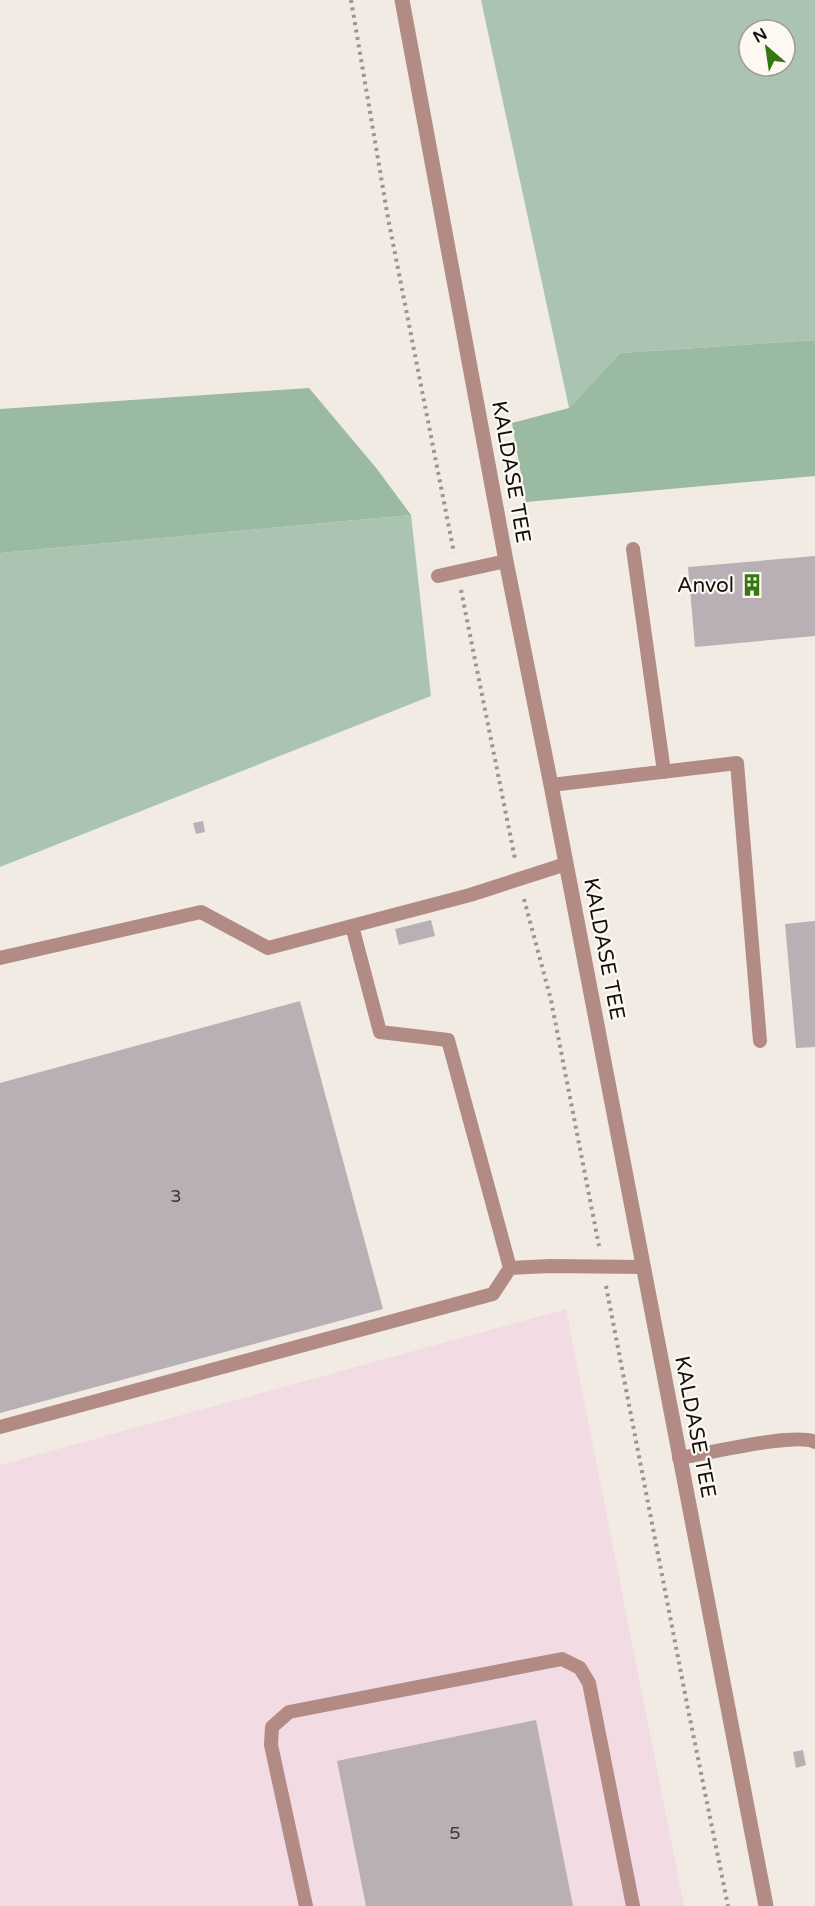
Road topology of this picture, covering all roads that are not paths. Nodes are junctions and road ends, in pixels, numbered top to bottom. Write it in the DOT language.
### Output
graph roads {
  1 [pos="402,0"];
  2 [pos="633,549"];
  3 [pos="506,561"];
  4 [pos="438,576"];
  5 [pos="664,771"];
  6 [pos="551,785"];
  7 [pos="566,864"];
  8 [pos="352,926"];
  9 [pos="0,958"];
  10 [pos="760,1041"];
  11 [pos="643,1267"];
  12 [pos="510,1268"];
  13 [pos="0,1428"];
  14 [pos="815,1442"];
  15 [pos="679,1458"];
  16 [pos="306,1906"];
  17 [pos="633,1906"];
  18 [pos="766,1906"];
  1 -- 3 [label="street, KALDASE TEE"];
  2 -- 5 [label="lane"];
  3 -- 4 [label="lane"];
  3 -- 6 [label="street, KALDASE TEE"];
  5 -- 6 [label="lane"];
  5 -- 10 [label="lane"];
  6 -- 7 [label="street, KALDASE TEE"];
  7 -- 8 [label="lane"];
  7 -- 11 [label="street, KALDASE TEE"];
  8 -- 9 [label="lane"];
  8 -- 12 [label="lane"];
  11 -- 12 [label="lane"];
  11 -- 15 [label="street, KALDASE TEE"];
  12 -- 13 [label="lane"];
  14 -- 15 [label="lane"];
  15 -- 18 [label="street, KALDASE TEE"];
  16 -- 17 [label="lane"];
}
